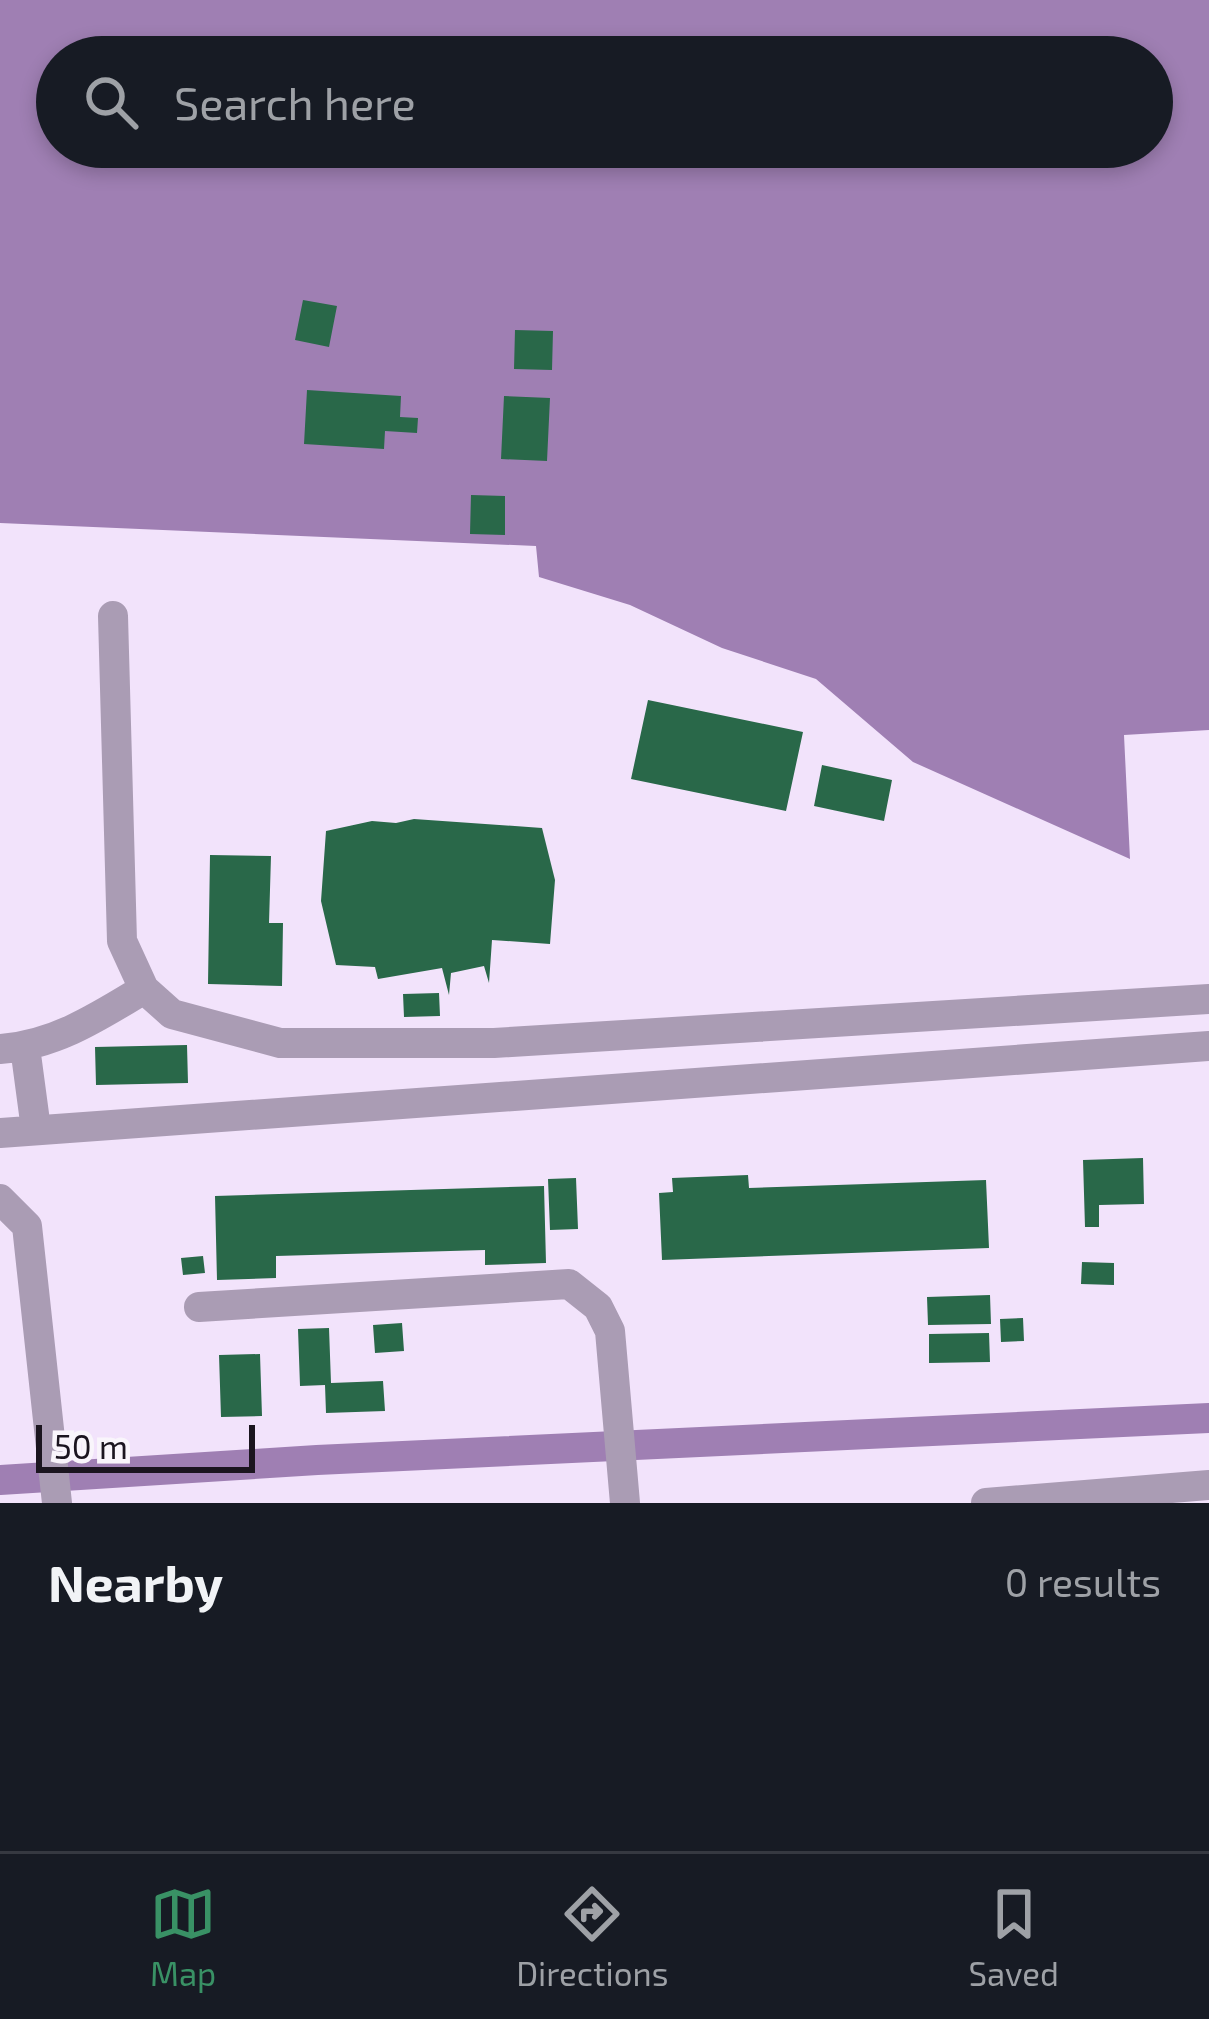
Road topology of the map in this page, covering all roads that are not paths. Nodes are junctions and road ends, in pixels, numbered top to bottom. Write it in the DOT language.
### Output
graph roads {
  1 [pos="113,616"];
  2 [pos="145,989"];
  3 [pos="1209,999"];
  4 [pos="1209,1046"];
  5 [pos="12,1048"];
  6 [pos="36,1129"];
  7 [pos="0,1132"];
  8 [pos="0,1199"];
  9 [pos="199,1307"];
  10 [pos="1209,1485"];
  11 [pos="57,1503"];
  12 [pos="625,1503"];
  13 [pos="986,1503"];
  1 -- 2 [label="lane"];
  2 -- 3 [label="lane"];
  2 -- 5 [label="lane"];
  4 -- 6 [label="lane"];
  5 -- 6 [label="lane"];
  6 -- 7 [label="lane"];
  8 -- 11 [label="lane"];
  9 -- 12 [label="lane"];
  10 -- 13 [label="lane"];
}
